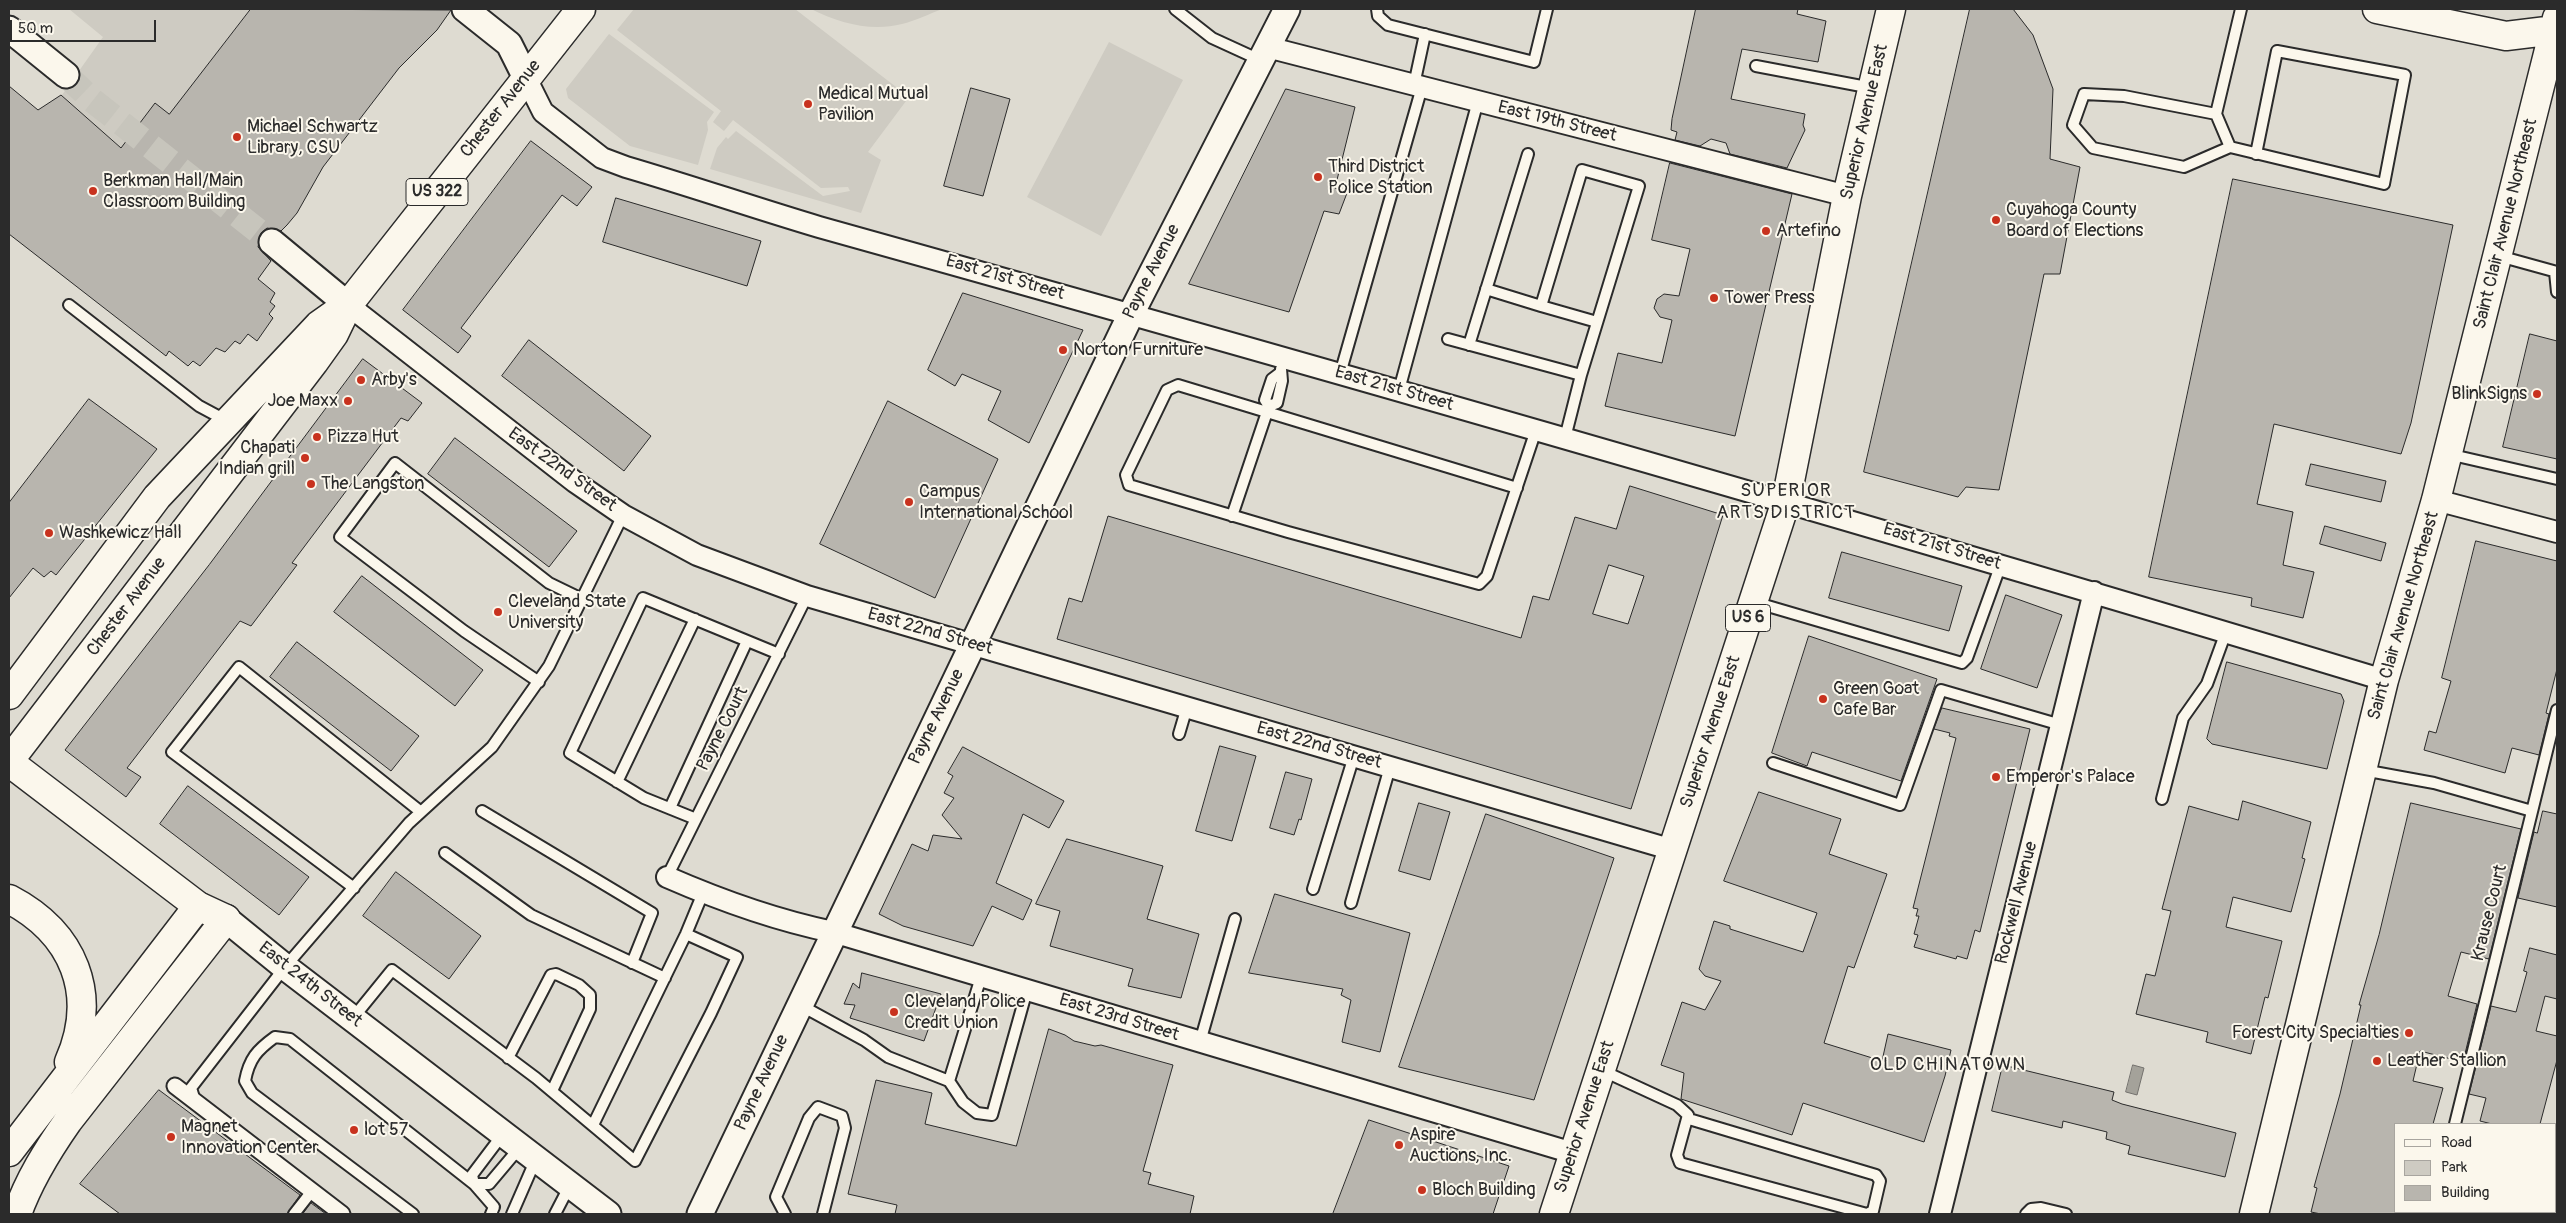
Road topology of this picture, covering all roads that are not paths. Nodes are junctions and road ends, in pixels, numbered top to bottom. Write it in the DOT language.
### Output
graph roads {
  1 [pos="465,9"];
  2 [pos="581,9"];
  3 [pos="1175,9"];
  4 [pos="1287,9"];
  5 [pos="1377,9"];
  6 [pos="1547,9"];
  7 [pos="1891,9"];
  8 [pos="2241,9"];
  9 [pos="2377,9"];
  10 [pos="2556,26"];
  11 [pos="9,29"];
  12 [pos="1426,34"];
  13 [pos="1264,54"];
  14 [pos="1756,66"];
  15 [pos="66,75"];
  16 [pos="526,78"];
  17 [pos="1418,86"];
  18 [pos="1872,88"];
  19 [pos="1478,102"];
  20 [pos="2216,114"];
  21 [pos="2230,148"];
  22 [pos="1528,154"];
  23 [pos="2256,154"];
  24 [pos="1847,196"];
  25 [pos="272,242"];
  26 [pos="2498,256"];
  27 [pos="2556,272"];
  28 [pos="1486,289"];
  29 [pos="2557,292"];
  30 [pos="69,305"];
  31 [pos="348,305"];
  32 [pos="1541,306"];
  33 [pos="1131,314"];
  34 [pos="1597,322"];
  35 [pos="1448,339"];
  36 [pos="1469,345"];
  37 [pos="1282,365"];
  38 [pos="1340,374"];
  39 [pos="1581,375"];
  40 [pos="1399,390"];
  41 [pos="1268,409"];
  42 [pos="227,421"];
  43 [pos="1536,430"];
  44 [pos="1565,438"];
  45 [pos="2447,453"];
  46 [pos="2557,479"];
  47 [pos="1517,488"];
  48 [pos="2436,500"];
  49 [pos="1786,501"];
  50 [pos="623,515"];
  51 [pos="1232,516"];
  52 [pos="2557,532"];
  53 [pos="2001,564"];
  54 [pos="2094,592"];
  55 [pos="808,596"];
  56 [pos="582,599"];
  57 [pos="1753,602"];
  58 [pos="695,619"];
  59 [pos="2226,632"];
  60 [pos="747,641"];
  61 [pos="972,644"];
  62 [pos="779,654"];
  63 [pos="2384,680"];
  64 [pos="539,682"];
  65 [pos="9,695"];
  66 [pos="1186,707"];
  67 [pos="2557,710"];
  68 [pos="2061,725"];
  69 [pos="1179,734"];
  70 [pos="1354,756"];
  71 [pos="9,762"];
  72 [pos="1773,763"];
  73 [pos="1390,767"];
  74 [pos="2362,770"];
  75 [pos="617,782"];
  76 [pos="2162,799"];
  77 [pos="670,808"];
  78 [pos="482,811"];
  79 [pos="2532,811"];
  80 [pos="421,812"];
  81 [pos="696,819"];
  82 [pos="1673,850"];
  83 [pos="445,853"];
  84 [pos="667,877"];
  85 [pos="354,888"];
  86 [pos="1313,889"];
  87 [pos="703,892"];
  88 [pos="9,899"];
  89 [pos="1351,903"];
  90 [pos="198,906"];
  91 [pos="226,918"];
  92 [pos="1235,919"];
  93 [pos="833,932"];
  94 [pos="686,934"];
  95 [pos="632,963"];
  96 [pos="285,967"];
  97 [pos="981,977"];
  98 [pos="665,978"];
  99 [pos="1027,990"];
  100 [pos="799,1004"];
  101 [pos="352,1018"];
  102 [pos="1200,1042"];
  103 [pos="508,1058"];
  104 [pos="1600,1070"];
  105 [pos="949,1081"];
  106 [pos="175,1086"];
  107 [pos="552,1091"];
  108 [pos="54,1094"];
  109 [pos="194,1100"];
  110 [pos="1688,1119"];
  111 [pos="2455,1123"];
  112 [pos="593,1125"];
  113 [pos="520,1146"];
  114 [pos="9,1152"];
  115 [pos="1573,1154"];
  116 [pos="474,1184"];
  117 [pos="570,1185"];
  118 [pos="311,1192"];
  119 [pos="17,1214"];
  120 [pos="294,1214"];
  121 [pos="338,1214"];
  122 [pos="342,1214"];
  123 [pos="413,1214"];
  124 [pos="491,1214"];
  125 [pos="512,1214"];
  126 [pos="555,1214"];
  127 [pos="608,1214"];
  128 [pos="700,1214"];
  129 [pos="785,1214"];
  130 [pos="823,1214"];
  131 [pos="1554,1214"];
  132 [pos="1872,1214"];
  133 [pos="1940,1214"];
  134 [pos="2026,1214"];
  135 [pos="2066,1214"];
  136 [pos="2254,1214"];
  1 -- 16 [label="street, East 21st Street"];
  2 -- 16 [label="main road, Chester Avenue / US 322"];
  3 -- 13 [label="lane"];
  4 -- 13 [label="street, Payne Avenue"];
  5 -- 12 [label="lane"];
  6 -- 12 [label="lane"];
  7 -- 18 [label="main road, Superior Avenue East / US 6"];
  8 -- 20 [label="lane"];
  9 -- 10 [label="main road"];
  10 -- 26 [label="main road, Saint Clair Avenue Northeast"];
  11 -- 15 [label="street"];
  12 -- 17 [label="lane"];
  13 -- 17 [label="street, East 19th Street"];
  13 -- 33 [label="street, Payne Avenue"];
  14 -- 18 [label="lane"];
  16 -- 31 [label="main road, Chester Avenue / US 322"];
  16 -- 33 [label="street, East 21st Street"];
  17 -- 19 [label="street, East 19th Street"];
  17 -- 38 [label="lane"];
  18 -- 24 [label="main road, Superior Avenue East / US 6"];
  19 -- 24 [label="street, East 19th Street"];
  19 -- 40 [label="lane"];
  20 -- 21 [label="lane"];
  20 -- 21 [label="lane"];
  21 -- 23 [label="lane"];
  22 -- 28 [label="lane"];
  23 -- 23 [label="lane"];
  24 -- 49 [label="main road, Superior Avenue East / US 6"];
  25 -- 31 [label="street, East 22nd Street"];
  26 -- 27 [label="lane"];
  26 -- 45 [label="main road, Saint Clair Avenue Northeast"];
  27 -- 29 [label="lane"];
  28 -- 32 [label="lane"];
  28 -- 36 [label="lane"];
  30 -- 42 [label="lane"];
  31 -- 42 [label="main road, Chester Avenue / US 322"];
  31 -- 50 [label="street, East 22nd Street"];
  31 -- 71 [label="main road, Chester Avenue / US 322"];
  32 -- 34 [label="lane"];
  32 -- 34 [label="lane"];
  33 -- 37 [label="street, East 21st Street"];
  33 -- 61 [label="street, Payne Avenue"];
  34 -- 39 [label="lane"];
  35 -- 36 [label="lane"];
  36 -- 39 [label="lane"];
  37 -- 38 [label="street, East 21st Street"];
  37 -- 41 [label="lane"];
  38 -- 40 [label="street, East 21st Street"];
  39 -- 44 [label="lane"];
  40 -- 43 [label="street, East 21st Street"];
  41 -- 47 [label="lane"];
  41 -- 51 [label="lane"];
  41 -- 51 [label="lane"];
  42 -- 65 [label="main road, Chester Avenue / US 322"];
  43 -- 44 [label="street, East 21st Street"];
  43 -- 47 [label="lane"];
  44 -- 49 [label="street, East 21st Street"];
  45 -- 46 [label="lane"];
  45 -- 48 [label="main road, Saint Clair Avenue Northeast"];
  47 -- 51 [label="lane"];
  48 -- 52 [label="street"];
  48 -- 63 [label="main road, Saint Clair Avenue Northeast"];
  49 -- 53 [label="street, East 21st Street"];
  49 -- 57 [label="main road, Superior Avenue East / US 6"];
  50 -- 55 [label="street, East 22nd Street"];
  50 -- 56 [label="lane"];
  53 -- 54 [label="street, East 21st Street"];
  53 -- 57 [label="lane"];
  54 -- 59 [label="street, East 21st Street"];
  54 -- 68 [label="street, Rockwell Avenue"];
  55 -- 61 [label="street, East 22nd Street"];
  55 -- 62 [label="lane, Payne Court"];
  56 -- 64 [label="lane"];
  56 -- 64 [label="lane"];
  57 -- 82 [label="main road, Superior Avenue East / US 6"];
  58 -- 60 [label="lane"];
  58 -- 75 [label="lane"];
  58 -- 75 [label="lane"];
  59 -- 63 [label="street, East 21st Street"];
  59 -- 76 [label="lane"];
  60 -- 62 [label="lane"];
  60 -- 77 [label="lane"];
  61 -- 66 [label="street, East 22nd Street"];
  61 -- 93 [label="street, Payne Avenue"];
  62 -- 81 [label="lane, Payne Court"];
  63 -- 74 [label="main road, Saint Clair Avenue Northeast"];
  64 -- 80 [label="lane"];
  66 -- 69 [label="lane"];
  66 -- 70 [label="street, East 22nd Street"];
  67 -- 79 [label="lane, Krause Court"];
  68 -- 72 [label="lane"];
  68 -- 133 [label="street, Rockwell Avenue"];
  70 -- 73 [label="street, East 22nd Street"];
  70 -- 86 [label="lane"];
  71 -- 90 [label="main road, East 24th Street"];
  73 -- 82 [label="street, East 22nd Street"];
  73 -- 89 [label="lane"];
  74 -- 79 [label="lane"];
  74 -- 136 [label="main road, Saint Clair Avenue Northeast"];
  75 -- 77 [label="lane"];
  77 -- 81 [label="lane"];
  78 -- 95 [label="lane"];
  79 -- 111 [label="lane, Krause Court"];
  80 -- 85 [label="lane"];
  80 -- 85 [label="lane"];
  81 -- 84 [label="lane, Payne Court"];
  82 -- 104 [label="main road, Superior Avenue East / US 6"];
  83 -- 95 [label="lane"];
  84 -- 87 [label="street, East 23rd Street"];
  85 -- 96 [label="lane"];
  87 -- 93 [label="street, East 23rd Street"];
  87 -- 94 [label="lane"];
  88 -- 108 [label="main road"];
  90 -- 91 [label="main road, East 24th Street"];
  90 -- 108 [label="main road"];
  91 -- 96 [label="street, East 24th Street"];
  91 -- 119 [label="main road"];
  92 -- 102 [label="lane"];
  93 -- 97 [label="street, East 23rd Street"];
  93 -- 100 [label="street, Payne Avenue"];
  94 -- 98 [label="lane"];
  94 -- 112 [label="lane"];
  95 -- 98 [label="lane"];
  96 -- 101 [label="street, East 24th Street"];
  96 -- 109 [label="lane"];
  97 -- 99 [label="street, East 23rd Street"];
  97 -- 105 [label="lane"];
  98 -- 112 [label="lane"];
  99 -- 102 [label="street, East 23rd Street"];
  99 -- 105 [label="lane"];
  100 -- 105 [label="lane"];
  100 -- 128 [label="street, Payne Avenue"];
  101 -- 103 [label="lane"];
  101 -- 113 [label="street, East 24th Street"];
  102 -- 115 [label="street, East 23rd Street"];
  103 -- 107 [label="lane"];
  103 -- 107 [label="lane"];
  104 -- 110 [label="lane"];
  104 -- 115 [label="main road, Superior Avenue East / US 6"];
  106 -- 109 [label="street"];
  107 -- 112 [label="lane"];
  108 -- 114 [label="main road"];
  109 -- 118 [label="street"];
  110 -- 132 [label="lane"];
  110 -- 132 [label="lane"];
  113 -- 116 [label="lane"];
  113 -- 116 [label="lane"];
  113 -- 117 [label="street, East 24th Street"];
  113 -- 125 [label="lane"];
  115 -- 131 [label="main road, Superior Avenue East / US 6"];
  116 -- 123 [label="lane"];
  116 -- 124 [label="lane"];
  117 -- 126 [label="lane"];
  117 -- 127 [label="street, East 24th Street"];
  118 -- 120 [label="lane"];
  118 -- 121 [label="lane"];
  118 -- 122 [label="street"];
  129 -- 130 [label="lane"];
  134 -- 135 [label="lane"];
}
